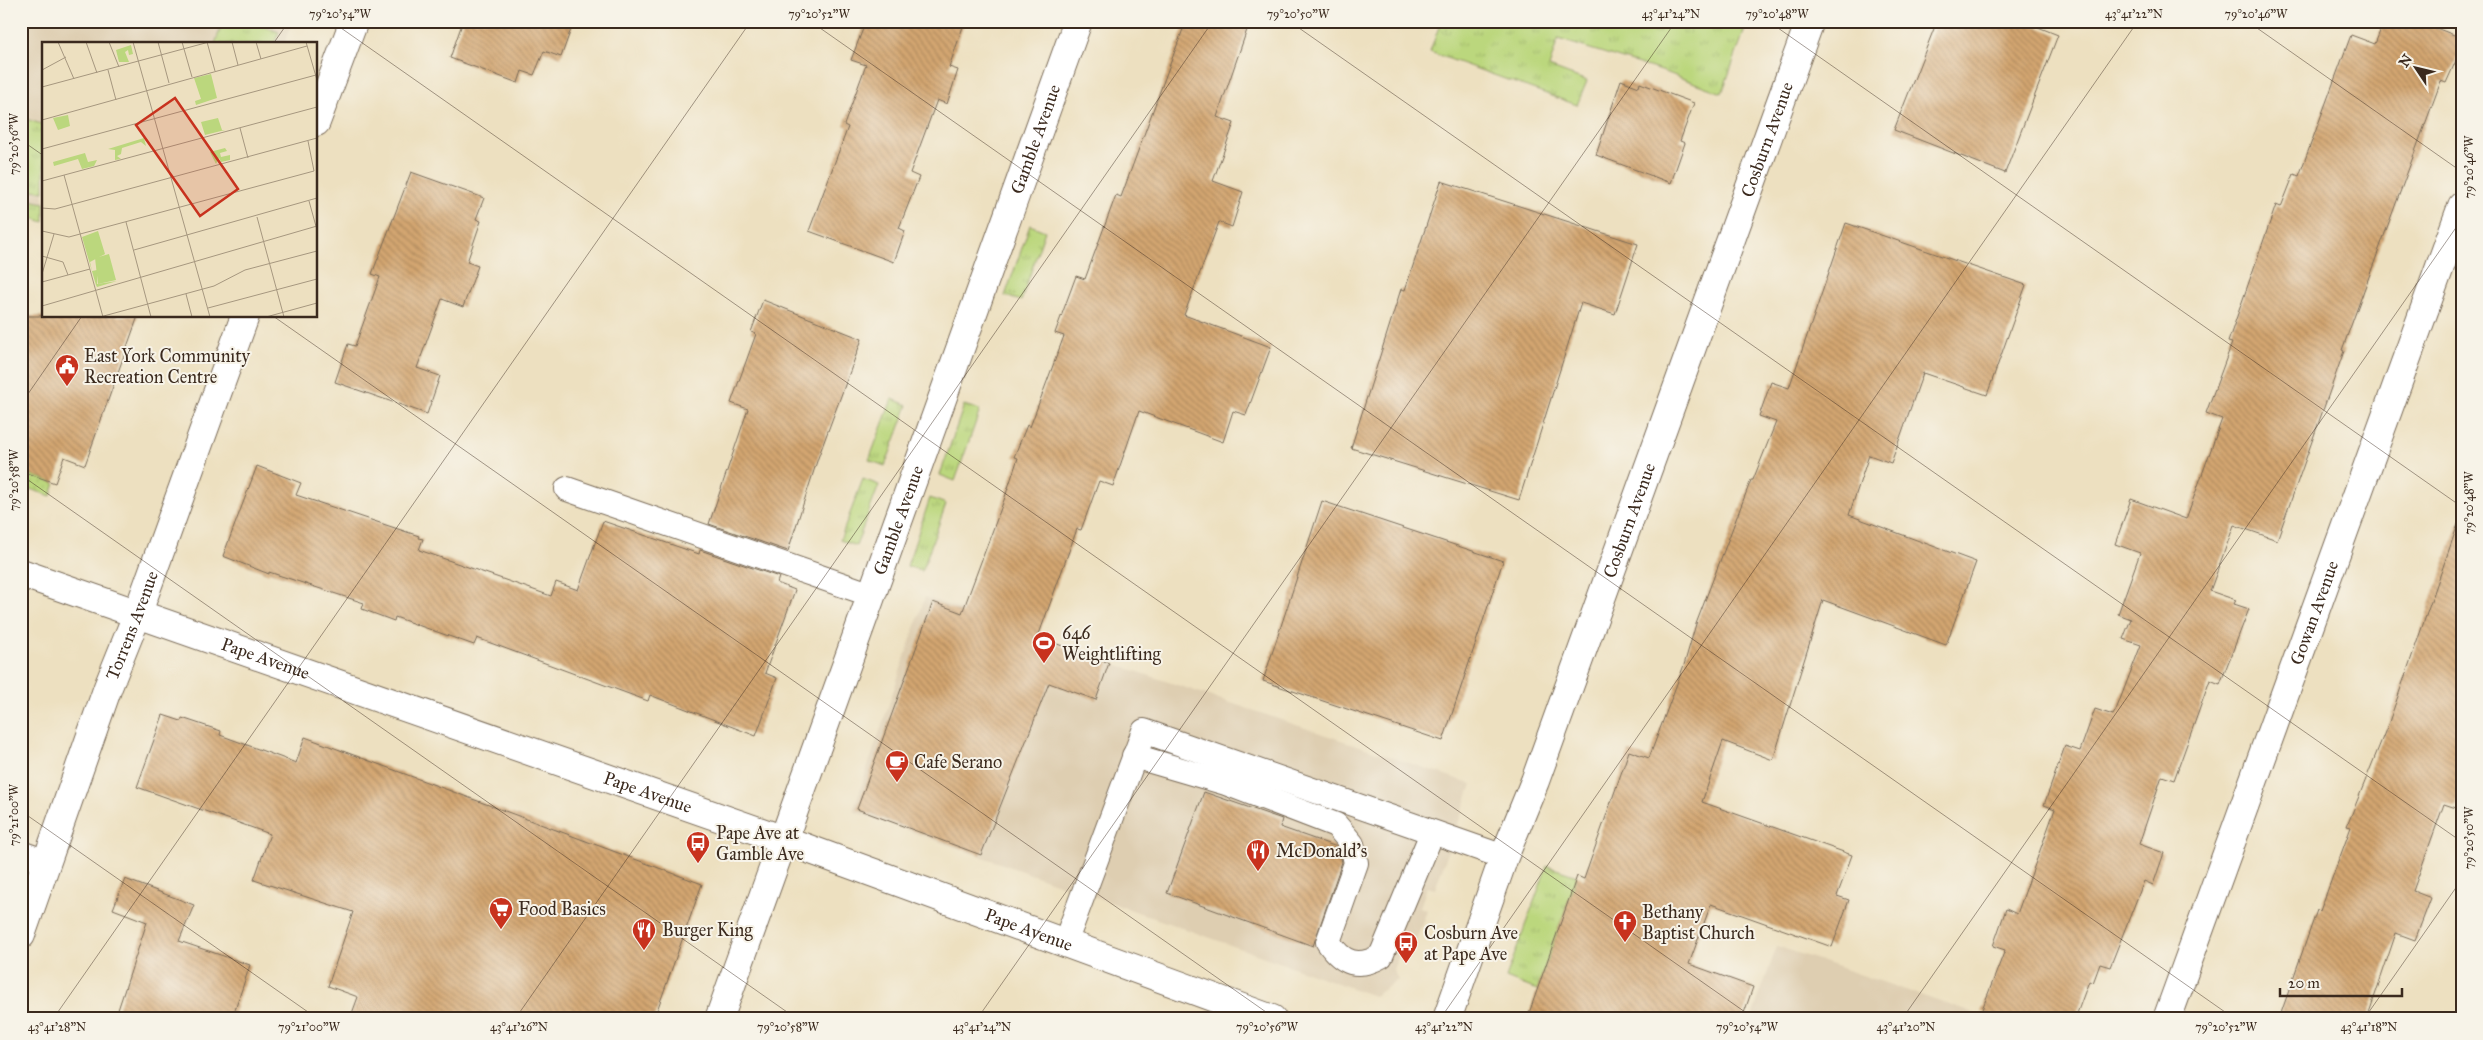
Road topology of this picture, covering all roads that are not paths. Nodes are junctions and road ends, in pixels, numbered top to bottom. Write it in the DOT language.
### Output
graph roads {
  1 [pos="354,21"];
  2 [pos="1078,21"];
  3 [pos="1810,21"];
  4 [pos="318,117"];
  5 [pos="2462,206"];
  6 [pos="244,318"];
  7 [pos="567,489"];
  8 [pos="21,573"];
  9 [pos="872,595"];
  10 [pos="137,615"];
  11 [pos="1134,756"];
  12 [pos="1432,833"];
  13 [pos="784,840"];
  14 [pos="21,852"];
  15 [pos="1504,857"];
  16 [pos="47,862"];
  17 [pos="21,935"];
  18 [pos="1064,943"];
  19 [pos="719,1019"];
  20 [pos="1272,1019"];
  21 [pos="1447,1019"];
  22 [pos="2167,1019"];
  1 -- 4 [label="street"];
  2 -- 9 [label="street, Gamble Avenue"];
  3 -- 15 [label="street, Cosburn Avenue"];
  5 -- 22 [label="street, Gowan Avenue"];
  6 -- 10 [label="street, Torrens Avenue"];
  7 -- 9 [label="lane"];
  8 -- 10 [label="street, Pape Avenue"];
  9 -- 13 [label="street, Gamble Avenue"];
  10 -- 13 [label="street, Pape Avenue"];
  10 -- 16 [label="street, Torrens Avenue"];
  11 -- 12 [label="lane"];
  11 -- 12 [label="lane"];
  11 -- 18 [label="lane"];
  12 -- 15 [label="lane"];
  13 -- 18 [label="street, Pape Avenue"];
  13 -- 19 [label="street, Gamble Avenue"];
  14 -- 16 [label="lane"];
  15 -- 21 [label="street, Cosburn Avenue"];
  16 -- 17 [label="street, Torrens Avenue"];
  18 -- 20 [label="street, Pape Avenue"];
}
